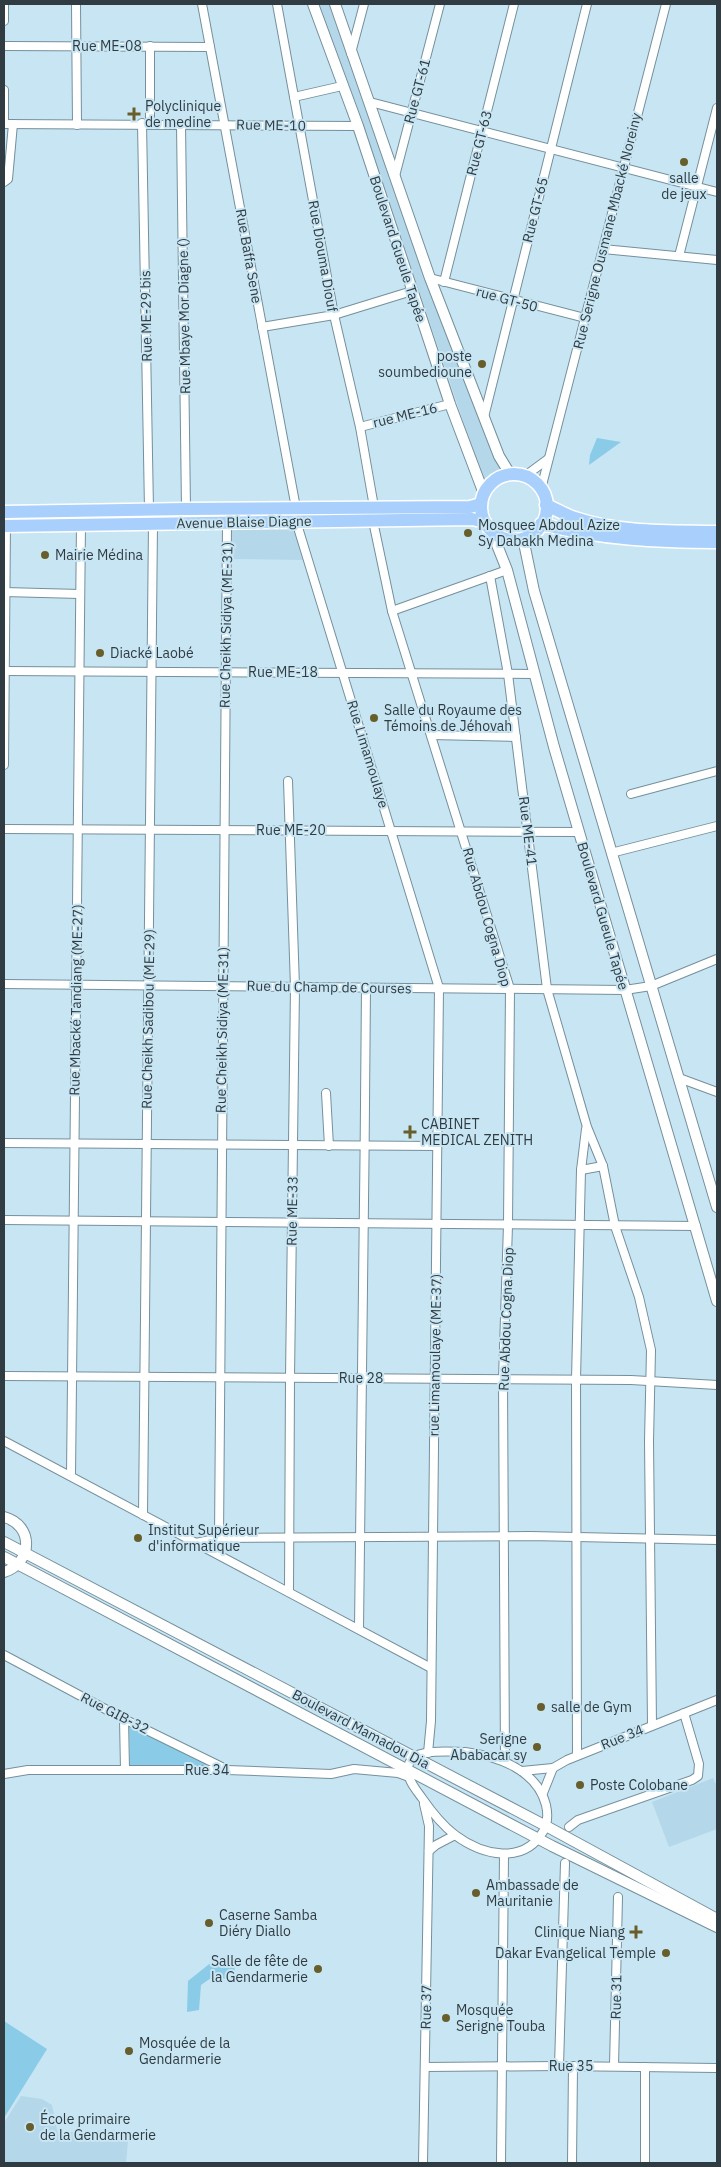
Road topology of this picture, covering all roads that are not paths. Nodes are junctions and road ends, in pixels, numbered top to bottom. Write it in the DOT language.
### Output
graph roads {
  1 [pos="4,4"];
  2 [pos="76,4"];
  3 [pos="202,4"];
  4 [pos="277,4"];
  5 [pos="313,4"];
  6 [pos="335,4"];
  7 [pos="364,4"];
  8 [pos="440,4"];
  9 [pos="514,4"];
  10 [pos="587,4"];
  11 [pos="666,4"];
  12 [pos="4,21"];
  13 [pos="4,46"];
  14 [pos="77,46"];
  15 [pos="150,46"];
  16 [pos="210,47"];
  17 [pos="351,53"];
  18 [pos="342,86"];
  19 [pos="4,90"];
  20 [pos="294,97"];
  21 [pos="370,102"];
  22 [pos="717,108"];
  23 [pos="411,112"];
  24 [pos="146,123"];
  25 [pos="4,124"];
  26 [pos="13,124"];
  27 [pos="77,124"];
  28 [pos="181,124"];
  29 [pos="225,124"];
  30 [pos="299,126"];
  31 [pos="358,126"];
  32 [pos="482,131"];
  33 [pos="550,148"];
  34 [pos="623,167"];
  35 [pos="394,178"];
  36 [pos="4,182"];
  37 [pos="696,186"];
  38 [pos="717,192"];
  39 [pos="603,249"];
  40 [pos="679,256"];
  41 [pos="717,260"];
  42 [pos="430,278"];
  43 [pos="444,282"];
  44 [pos="412,291"];
  45 [pos="512,300"];
  46 [pos="334,315"];
  47 [pos="585,318"];
  48 [pos="262,327"];
  49 [pos="450,404"];
  50 [pos="484,417"];
  51 [pos="360,427"];
  52 [pos="548,459"];
  53 [pos="510,474"];
  54 [pos="525,476"];
  55 [pos="541,489"];
  56 [pos="482,499"];
  57 [pos="546,505"];
  58 [pos="374,507"];
  59 [pos="186,508"];
  60 [pos="296,508"];
  61 [pos="149,509"];
  62 [pos="5,512"];
  63 [pos="438,514"];
  64 [pos="296,521"];
  65 [pos="373,522"];
  66 [pos="153,523"];
  67 [pos="227,523"];
  68 [pos="81,524"];
  69 [pos="541,524"];
  70 [pos="5,526"];
  71 [pos="488,526"];
  72 [pos="717,532"];
  73 [pos="523,538"];
  74 [pos="717,542"];
  75 [pos="507,570"];
  76 [pos="490,576"];
  77 [pos="4,592"];
  78 [pos="80,594"];
  79 [pos="392,611"];
  80 [pos="4,670"];
  81 [pos="79,671"];
  82 [pos="152,672"];
  83 [pos="225,672"];
  84 [pos="343,673"];
  85 [pos="412,673"];
  86 [pos="508,674"];
  87 [pos="533,674"];
  88 [pos="431,734"];
  89 [pos="516,737"];
  90 [pos="4,765"];
  91 [pos="717,771"];
  92 [pos="288,781"];
  93 [pos="631,794"];
  94 [pos="717,826"];
  95 [pos="4,829"];
  96 [pos="78,829"];
  97 [pos="150,829"];
  98 [pos="224,830"];
  99 [pos="291,830"];
  100 [pos="392,831"];
  101 [pos="461,831"];
  102 [pos="528,831"];
  103 [pos="579,832"];
  104 [pos="611,853"];
  105 [pos="717,959"];
  106 [pos="4,984"];
  107 [pos="76,984"];
  108 [pos="148,985"];
  109 [pos="222,986"];
  110 [pos="295,986"];
  111 [pos="651,986"];
  112 [pos="366,987"];
  113 [pos="439,988"];
  114 [pos="510,989"];
  115 [pos="547,989"];
  116 [pos="625,990"];
  117 [pos="679,1078"];
  118 [pos="717,1092"];
  119 [pos="326,1093"];
  120 [pos="587,1127"];
  121 [pos="4,1143"];
  122 [pos="74,1144"];
  123 [pos="147,1144"];
  124 [pos="221,1145"];
  125 [pos="292,1145"];
  126 [pos="329,1146"];
  127 [pos="364,1146"];
  128 [pos="438,1146"];
  129 [pos="603,1166"];
  130 [pos="581,1170"];
  131 [pos="717,1207"];
  132 [pos="4,1220"];
  133 [pos="74,1220"];
  134 [pos="146,1221"];
  135 [pos="220,1222"];
  136 [pos="292,1222"];
  137 [pos="363,1223"];
  138 [pos="437,1224"];
  139 [pos="508,1225"];
  140 [pos="581,1225"];
  141 [pos="614,1226"];
  142 [pos="696,1226"];
  143 [pos="717,1301"];
  144 [pos="4,1376"];
  145 [pos="72,1376"];
  146 [pos="144,1377"];
  147 [pos="219,1377"];
  148 [pos="290,1378"];
  149 [pos="364,1378"];
  150 [pos="434,1378"];
  151 [pos="503,1379"];
  152 [pos="576,1379"];
  153 [pos="652,1382"];
  154 [pos="717,1385"];
  155 [pos="4,1442"];
  156 [pos="71,1476"];
  157 [pos="143,1515"];
  158 [pos="4,1517"];
  159 [pos="505,1536"];
  160 [pos="577,1537"];
  161 [pos="219,1538"];
  162 [pos="289,1538"];
  163 [pos="361,1538"];
  164 [pos="433,1538"];
  165 [pos="649,1538"];
  166 [pos="717,1540"];
  167 [pos="4,1542"];
  168 [pos="196,1543"];
  169 [pos="25,1553"];
  170 [pos="4,1557"];
  171 [pos="18,1564"];
  172 [pos="4,1572"];
  173 [pos="289,1592"];
  174 [pos="360,1629"];
  175 [pos="4,1655"];
  176 [pos="431,1668"];
  177 [pos="717,1700"];
  178 [pos="684,1713"];
  179 [pos="124,1719"];
  180 [pos="652,1725"];
  181 [pos="428,1753"];
  182 [pos="578,1754"];
  183 [pos="414,1757"];
  184 [pos="505,1762"];
  185 [pos="553,1768"];
  186 [pos="125,1770"];
  187 [pos="227,1770"];
  188 [pos="522,1771"];
  189 [pos="409,1773"];
  190 [pos="4,1774"];
  191 [pos="543,1794"];
  192 [pos="422,1798"];
  193 [pos="546,1826"];
  194 [pos="570,1827"];
  195 [pos="455,1835"];
  196 [pos="539,1838"];
  197 [pos="429,1851"];
  198 [pos="504,1855"];
  199 [pos="565,1863"];
  200 [pos="618,1897"];
  201 [pos="717,1925"];
  202 [pos="559,2066"];
  203 [pos="573,2066"];
  204 [pos="614,2066"];
  205 [pos="425,2067"];
  206 [pos="502,2067"];
  207 [pos="645,2067"];
  208 [pos="717,2068"];
  209 [pos="423,2163"];
  210 [pos="501,2163"];
  211 [pos="572,2163"];
  212 [pos="644,2163"];
  1 -- 12 [label="street"];
  2 -- 14 [label="street"];
  3 -- 16 [label="street, Rue Baffa Sene"];
  4 -- 20 [label="street, Rue Diouma Diouf"];
  5 -- 18 [label="street, Boulevard Gueule Tapée"];
  6 -- 17 [label="street, Boulevard Gueule Tapée"];
  7 -- 17 [label="street"];
  8 -- 23 [label="street, Rue GT-61"];
  9 -- 32 [label="street, Rue GT-63"];
  10 -- 33 [label="street, Rue GT-65"];
  11 -- 34 [label="street, Rue Serigne Ousmane Mbacké Noreiny"];
  13 -- 14 [label="street, Rue ME-08"];
  14 -- 15 [label="street, Rue ME-08"];
  14 -- 27 [label="street"];
  15 -- 16 [label="street, Rue ME-08"];
  15 -- 24 [label="street, Rue ME-29 bis"];
  16 -- 29 [label="street, Rue Baffa Sene"];
  17 -- 21 [label="street, Boulevard Gueule Tapée"];
  18 -- 20 [label="street"];
  18 -- 31 [label="street, Boulevard Gueule Tapée"];
  19 -- 25 [label="street"];
  20 -- 30 [label="street, Rue Diouma Diouf"];
  21 -- 23 [label="street"];
  21 -- 35 [label="street, Boulevard Gueule Tapée"];
  22 -- 37 [label="street"];
  23 -- 32 [label="street"];
  23 -- 35 [label="street, Rue GT-61"];
  24 -- 27 [label="street, Rue ME-10"];
  24 -- 28 [label="street, Rue ME-10"];
  24 -- 61 [label="street, Rue ME-29 bis"];
  25 -- 26 [label="street, Rue ME-10"];
  26 -- 27 [label="street, Rue ME-10"];
  26 -- 36 [label="street"];
  28 -- 29 [label="street, Rue ME-10"];
  28 -- 59 [label="street, Rue Mbaye Mor Diagne ()"];
  29 -- 30 [label="street, Rue ME-10"];
  29 -- 48 [label="street, Rue Baffa Sene"];
  30 -- 31 [label="street, Rue ME-10"];
  30 -- 46 [label="street, Rue Diouma Diouf"];
  31 -- 44 [label="street, Boulevard Gueule Tapée"];
  32 -- 33 [label="street"];
  32 -- 43 [label="street, Rue GT-63"];
  33 -- 34 [label="street"];
  33 -- 45 [label="street, Rue GT-65"];
  34 -- 37 [label="street"];
  34 -- 39 [label="street, Rue Serigne Ousmane Mbacké Noreiny"];
  35 -- 42 [label="street, Boulevard Gueule Tapée"];
  37 -- 38 [label="street"];
  37 -- 40 [label="street"];
  39 -- 40 [label="street"];
  39 -- 47 [label="street, Rue Serigne Ousmane Mbacké Noreiny"];
  40 -- 41 [label="street"];
  42 -- 43 [label="street, rue GT-50"];
  42 -- 50 [label="street, Boulevard Gueule Tapée"];
  43 -- 45 [label="street, rue GT-50"];
  44 -- 46 [label="street"];
  44 -- 49 [label="street, Boulevard Gueule Tapée"];
  45 -- 47 [label="street, rue GT-50"];
  45 -- 50 [label="street, Rue GT-65"];
  46 -- 48 [label="street"];
  46 -- 51 [label="street, Rue Diouma Diouf"];
  47 -- 52 [label="street, Rue Serigne Ousmane Mbacké Noreiny"];
  48 -- 60 [label="street, Rue Baffa Sene"];
  49 -- 51 [label="street, rue ME-16"];
  49 -- 56 [label="street, Boulevard Gueule Tapée"];
  50 -- 53 [label="street, Boulevard Gueule Tapée"];
  51 -- 58 [label="street, Rue Diouma Diouf"];
  52 -- 54 [label="street"];
  52 -- 55 [label="street"];
  53 -- 54 [label="main road"];
  53 -- 56 [label="main road"];
  54 -- 55 [label="main road"];
  55 -- 57 [label="main road"];
  56 -- 63 [label="main road, Avenue Blaise Diagne"];
  56 -- 71 [label="main road"];
  57 -- 69 [label="main road"];
  57 -- 72 [label="main road"];
  58 -- 60 [label="main road, Avenue Blaise Diagne"];
  58 -- 63 [label="main road, Avenue Blaise Diagne"];
  58 -- 65 [label="street, Rue Diouma Diouf"];
  59 -- 60 [label="main road, Avenue Blaise Diagne"];
  59 -- 61 [label="main road, Avenue Blaise Diagne"];
  60 -- 64 [label="street, Rue Baffa Sene"];
  61 -- 62 [label="main road, Avenue Blaise Diagne"];
  62 -- 70 [label="street"];
  63 -- 65 [label="main road, Avenue Blaise Diagne"];
  63 -- 71 [label="main road, Avenue Blaise Diagne"];
  64 -- 65 [label="main road, Avenue Blaise Diagne"];
  64 -- 67 [label="main road, Avenue Blaise Diagne"];
  64 -- 84 [label="street, Rue Limamoulaye"];
  65 -- 79 [label="street, Rue Abdou Cogna Diop"];
  66 -- 67 [label="main road, Avenue Blaise Diagne"];
  66 -- 68 [label="main road, Avenue Blaise Diagne"];
  66 -- 82 [label="street, Rue Cheikh Sadibou (ME-29)"];
  67 -- 83 [label="street, Rue Cheikh Sidiya (ME-31)"];
  68 -- 70 [label="main road, Avenue Blaise Diagne"];
  68 -- 78 [label="street, Rue Mbacké Tandiang (ME-27)"];
  69 -- 73 [label="main road"];
  69 -- 74 [label="main road"];
  70 -- 77 [label="street"];
  71 -- 73 [label="main road"];
  71 -- 75 [label="street, Boulevard Gueule Tapée"];
  73 -- 104 [label="street, Boulevard Gueule Tapée"];
  75 -- 76 [label="street"];
  75 -- 87 [label="street, Boulevard Gueule Tapée"];
  76 -- 79 [label="street"];
  76 -- 86 [label="street, Rue ME-41"];
  77 -- 78 [label="street"];
  77 -- 80 [label="street"];
  78 -- 81 [label="street, Rue Mbacké Tandiang (ME-27)"];
  79 -- 85 [label="street, Rue Abdou Cogna Diop"];
  80 -- 81 [label="street, Rue ME-18"];
  80 -- 90 [label="street"];
  81 -- 82 [label="street, Rue ME-18"];
  81 -- 96 [label="street, Rue Mbacké Tandiang (ME-27)"];
  82 -- 83 [label="street, Rue ME-18"];
  82 -- 97 [label="street, Rue Cheikh Sadibou (ME-29)"];
  83 -- 84 [label="street, Rue ME-18"];
  83 -- 98 [label="street, Rue Cheikh Sidiya (ME-31)"];
  84 -- 85 [label="street, Rue ME-18"];
  84 -- 100 [label="street, Rue Limamoulaye"];
  85 -- 86 [label="street, Rue ME-18"];
  85 -- 88 [label="street, Rue Abdou Cogna Diop"];
  86 -- 87 [label="street, Rue ME-18"];
  86 -- 89 [label="street, Rue ME-41"];
  87 -- 103 [label="street, Boulevard Gueule Tapée"];
  88 -- 89 [label="street"];
  88 -- 101 [label="street, Rue Abdou Cogna Diop"];
  89 -- 102 [label="street, Rue ME-41"];
  91 -- 93 [label="street"];
  92 -- 99 [label="street, Rue ME-33"];
  94 -- 104 [label="street"];
  95 -- 96 [label="street, Rue ME-20"];
  96 -- 97 [label="street, Rue ME-20"];
  96 -- 107 [label="street, Rue Mbacké Tandiang (ME-27)"];
  97 -- 98 [label="street, Rue ME-20"];
  97 -- 108 [label="street, Rue Cheikh Sadibou (ME-29)"];
  98 -- 99 [label="street, Rue ME-20"];
  98 -- 109 [label="street, Rue Cheikh Sidiya (ME-31)"];
  99 -- 100 [label="street, Rue ME-20"];
  99 -- 110 [label="street, Rue ME-33"];
  100 -- 101 [label="street, Rue ME-20"];
  100 -- 113 [label="street, Rue Limamoulaye"];
  101 -- 102 [label="street, Rue ME-20"];
  101 -- 114 [label="street, Rue Abdou Cogna Diop"];
  102 -- 103 [label="street, Rue ME-20"];
  102 -- 115 [label="street, Rue ME-41"];
  103 -- 116 [label="street, Boulevard Gueule Tapée"];
  104 -- 111 [label="street, Boulevard Gueule Tapée"];
  105 -- 111 [label="street, Rue du Champ de Courses"];
  106 -- 107 [label="street, Rue du Champ de Courses"];
  107 -- 108 [label="street, Rue du Champ de Courses"];
  107 -- 122 [label="street, Rue Mbacké Tandiang (ME-27)"];
  108 -- 109 [label="street, Rue du Champ de Courses"];
  108 -- 123 [label="street, Rue Cheikh Sadibou (ME-29)"];
  109 -- 110 [label="street, Rue du Champ de Courses"];
  109 -- 124 [label="street, Rue Cheikh Sidiya (ME-31)"];
  110 -- 112 [label="street, Rue du Champ de Courses"];
  110 -- 125 [label="street, Rue ME-33"];
  111 -- 116 [label="street, Rue du Champ de Courses"];
  111 -- 117 [label="street, Boulevard Gueule Tapée"];
  112 -- 113 [label="street, Rue du Champ de Courses"];
  112 -- 127 [label="street"];
  113 -- 114 [label="street, Rue du Champ de Courses"];
  113 -- 128 [label="street, rue Limamoulaye (ME-37)"];
  114 -- 115 [label="street, Rue du Champ de Courses"];
  114 -- 139 [label="street, Rue Abdou Cogna Diop"];
  115 -- 116 [label="street, Rue du Champ de Courses"];
  115 -- 120 [label="street, Rue ME-41"];
  116 -- 142 [label="street, Boulevard Gueule Tapée"];
  117 -- 118 [label="street"];
  117 -- 131 [label="street, Boulevard Gueule Tapée"];
  119 -- 126 [label="street"];
  120 -- 129 [label="street, Rue ME-41"];
  120 -- 130 [label="street"];
  121 -- 122 [label="street"];
  122 -- 123 [label="street"];
  122 -- 133 [label="street, Rue Mbacké Tandiang (ME-27)"];
  123 -- 124 [label="street"];
  123 -- 134 [label="street, Rue Cheikh Sadibou (ME-29)"];
  124 -- 125 [label="street"];
  124 -- 135 [label="street, Rue Cheikh Sidiya (ME-31)"];
  125 -- 126 [label="street"];
  125 -- 136 [label="street, Rue ME-33"];
  126 -- 127 [label="street"];
  127 -- 128 [label="street"];
  127 -- 137 [label="street"];
  128 -- 138 [label="street, rue Limamoulaye (ME-37)"];
  129 -- 130 [label="street"];
  129 -- 141 [label="street, Rue ME-41"];
  130 -- 140 [label="street"];
  132 -- 133 [label="street"];
  133 -- 134 [label="street"];
  133 -- 145 [label="street, Rue Mbacké Tandiang (ME-27)"];
  134 -- 135 [label="street"];
  134 -- 146 [label="street, Rue Cheikh Sadibou (ME-29)"];
  135 -- 136 [label="street"];
  135 -- 147 [label="street, Rue Cheikh Sidiya (ME-31)"];
  136 -- 137 [label="street"];
  136 -- 148 [label="street, Rue ME-33"];
  137 -- 138 [label="street"];
  137 -- 149 [label="street"];
  138 -- 139 [label="street"];
  138 -- 150 [label="street, rue Limamoulaye (ME-37)"];
  139 -- 140 [label="street"];
  139 -- 151 [label="street, Rue Abdou Cogna Diop"];
  140 -- 141 [label="street"];
  140 -- 152 [label="street"];
  141 -- 142 [label="street"];
  141 -- 153 [label="street, Rue ME-41"];
  142 -- 143 [label="street, Boulevard Gueule Tapée"];
  144 -- 145 [label="street, Rue 28"];
  145 -- 146 [label="street, Rue 28"];
  145 -- 156 [label="street, Rue Mbacké Tandiang (ME-27)"];
  146 -- 147 [label="street, Rue 28"];
  146 -- 157 [label="street, Rue Cheikh Sadibou (ME-29)"];
  147 -- 148 [label="street, Rue 28"];
  147 -- 161 [label="street, Rue Cheikh Sidiya (ME-31)"];
  148 -- 149 [label="street, Rue 28"];
  148 -- 162 [label="street, Rue ME-33"];
  149 -- 150 [label="street, Rue 28"];
  149 -- 163 [label="street"];
  150 -- 151 [label="street, Rue 28"];
  150 -- 164 [label="street, rue Limamoulaye (ME-37)"];
  151 -- 152 [label="street, Rue 28"];
  151 -- 159 [label="street, Rue Abdou Cogna Diop"];
  152 -- 153 [label="street, Rue 28"];
  152 -- 160 [label="street"];
  153 -- 154 [label="street, Rue 28"];
  153 -- 165 [label="street, Rue ME-41"];
  155 -- 156 [label="street"];
  156 -- 157 [label="street"];
  157 -- 168 [label="street"];
  158 -- 169 [label="street"];
  159 -- 160 [label="street"];
  159 -- 164 [label="street"];
  159 -- 184 [label="street, Rue Abdou Cogna Diop"];
  160 -- 165 [label="street"];
  160 -- 182 [label="street"];
  161 -- 162 [label="street"];
  161 -- 168 [label="street"];
  162 -- 163 [label="street"];
  162 -- 173 [label="street, Rue ME-33"];
  163 -- 164 [label="street"];
  163 -- 174 [label="street"];
  164 -- 176 [label="street, rue Limamoulaye (ME-37)"];
  165 -- 166 [label="street"];
  165 -- 180 [label="street, Rue ME-41"];
  167 -- 169 [label="street, Boulevard Mamadou Dia"];
  168 -- 173 [label="street"];
  169 -- 171 [label="street"];
  169 -- 183 [label="street, Boulevard Mamadou Dia"];
  170 -- 171 [label="street, Boulevard Mamadou Dia"];
  171 -- 172 [label="street"];
  171 -- 189 [label="street, Boulevard Mamadou Dia"];
  173 -- 174 [label="street"];
  174 -- 176 [label="street"];
  175 -- 179 [label="street, Rue GIB-32"];
  176 -- 181 [label="street, rue Limamoulaye (ME-37)"];
  177 -- 178 [label="street, Rue 34"];
  178 -- 180 [label="street, Rue 34"];
  178 -- 194 [label="street"];
  179 -- 186 [label="street"];
  179 -- 187 [label="street, Rue GIB-32"];
  180 -- 182 [label="street, Rue 34"];
  181 -- 183 [label="street"];
  181 -- 184 [label="street"];
  182 -- 185 [label="street, Rue 34"];
  183 -- 189 [label="street"];
  183 -- 193 [label="street, Boulevard Mamadou Dia"];
  184 -- 188 [label="street"];
  185 -- 188 [label="street"];
  185 -- 191 [label="street"];
  186 -- 187 [label="street, Rue 34"];
  186 -- 190 [label="street, Rue 34"];
  187 -- 189 [label="street, Rue 34"];
  188 -- 191 [label="street"];
  189 -- 192 [label="street"];
  189 -- 196 [label="street, Boulevard Mamadou Dia"];
  191 -- 193 [label="street"];
  192 -- 195 [label="street"];
  192 -- 197 [label="street, Rue 37"];
  193 -- 196 [label="street"];
  193 -- 201 [label="street, Boulevard Mamadou Dia"];
  195 -- 197 [label="street"];
  195 -- 198 [label="street"];
  196 -- 198 [label="street"];
  196 -- 201 [label="street, Boulevard Mamadou Dia"];
  197 -- 205 [label="street, Rue 37"];
  198 -- 206 [label="street"];
  199 -- 202 [label="street"];
  200 -- 204 [label="street, Rue 31"];
  202 -- 203 [label="street, Rue 35"];
  202 -- 206 [label="street, Rue 35"];
  203 -- 204 [label="street, Rue 35"];
  203 -- 211 [label="street"];
  204 -- 207 [label="street, Rue 35"];
  205 -- 206 [label="street, Rue 35"];
  205 -- 209 [label="street, Rue 37"];
  206 -- 210 [label="street"];
  207 -- 208 [label="street, Rue 35"];
  207 -- 212 [label="street"];
}
